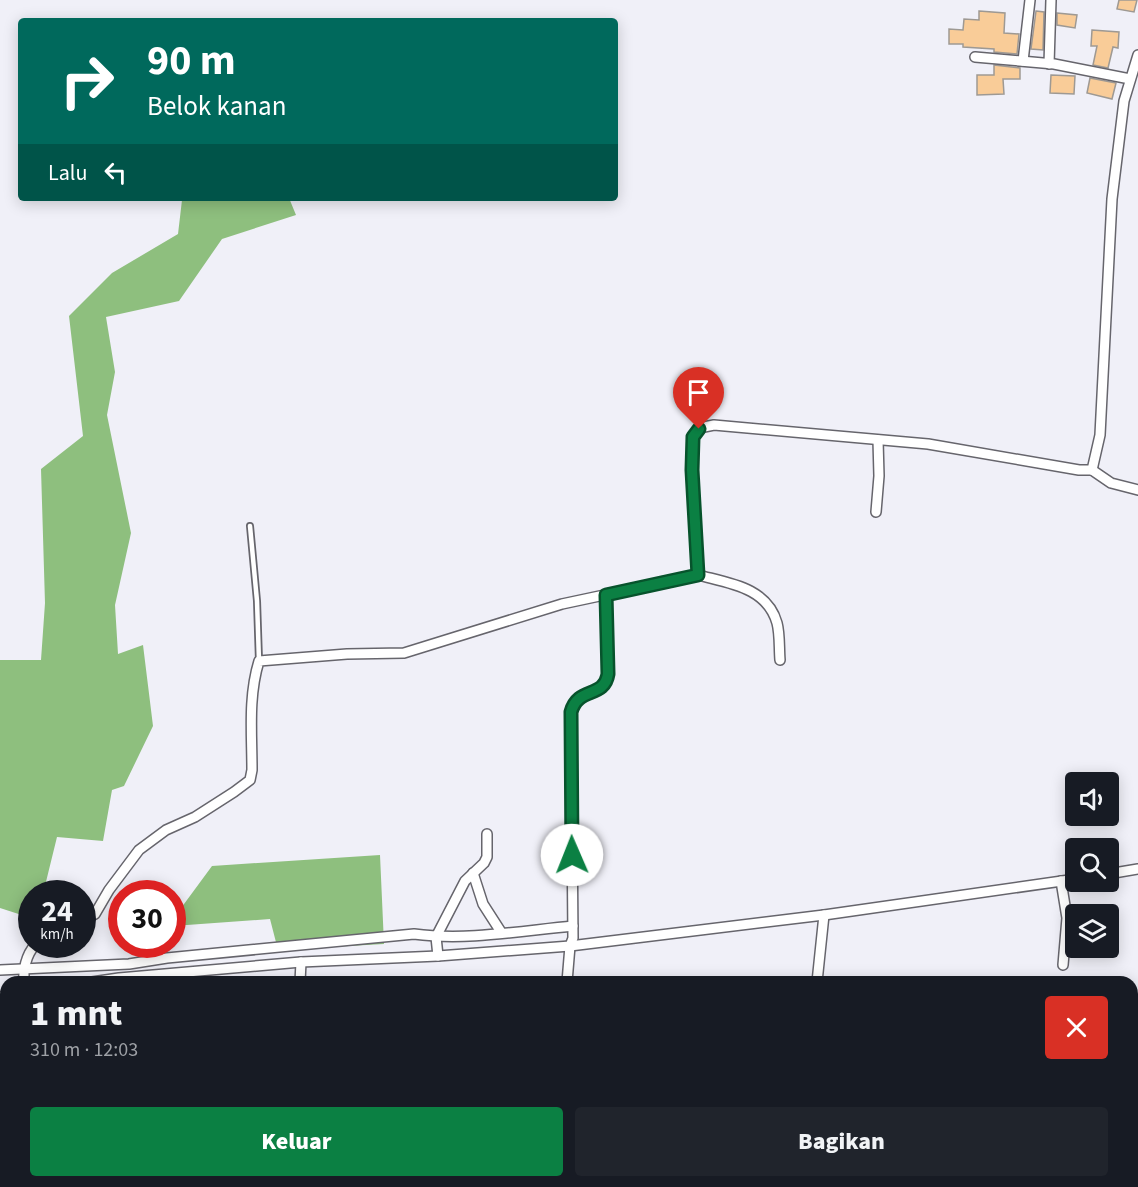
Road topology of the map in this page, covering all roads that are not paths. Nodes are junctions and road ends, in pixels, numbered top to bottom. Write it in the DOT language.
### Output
graph roads {
  1 [pos="1030,0"];
  2 [pos="1051,0"];
  3 [pos="1138,55"];
  4 [pos="975,57"];
  5 [pos="1023,61"];
  6 [pos="1049,64"];
  7 [pos="1130,79"];
  8 [pos="878,440"];
  9 [pos="1092,470"];
  10 [pos="1138,490"];
  11 [pos="876,512"];
  12 [pos="250,526"];
  13 [pos="698,575"];
  14 [pos="606,595"];
  15 [pos="780,660"];
  16 [pos="259,661"];
  17 [pos="487,834"];
  18 [pos="1138,869"];
  19 [pos="1119,872"];
  20 [pos="473,873"];
  21 [pos="1065,880"];
  22 [pos="1061,881"];
  23 [pos="96,912"];
  24 [pos="824,915"];
  25 [pos="501,932"];
  26 [pos="572,935"];
  27 [pos="436,937"];
  28 [pos="438,956"];
  29 [pos="28,958"];
  30 [pos="302,962"];
  31 [pos="1063,965"];
  32 [pos="0,970"];
  33 [pos="24,974"];
  34 [pos="141,976"];
  35 [pos="301,976"];
  36 [pos="568,976"];
  37 [pos="818,976"];
  1 -- 5 [label="street"];
  2 -- 6 [label="street"];
  3 -- 7 [label="street"];
  4 -- 5 [label="street"];
  5 -- 6 [label="street"];
  6 -- 7 [label="street"];
  7 -- 9 [label="street"];
  8 -- 9 [label="street"];
  8 -- 11 [label="street"];
  8 -- 13 [label="street"];
  9 -- 10 [label="street"];
  12 -- 16 [label="lane"];
  13 -- 14 [label="street"];
  13 -- 15 [label="street"];
  14 -- 16 [label="street"];
  14 -- 26 [label="street"];
  16 -- 23 [label="street"];
  17 -- 20 [label="street"];
  18 -- 19 [label="street"];
  20 -- 25 [label="street"];
  20 -- 27 [label="street"];
  21 -- 22 [label="street"];
  22 -- 24 [label="street"];
  22 -- 31 [label="street"];
  24 -- 26 [label="street"];
  24 -- 37 [label="street"];
  25 -- 26 [label="street"];
  25 -- 27 [label="street"];
  26 -- 28 [label="street"];
  26 -- 36 [label="street"];
  27 -- 28 [label="street"];
  27 -- 33 [label="street"];
  28 -- 30 [label="street"];
  29 -- 33 [label="street"];
  30 -- 34 [label="street"];
  30 -- 35 [label="street"];
  32 -- 33 [label="street"];
}
